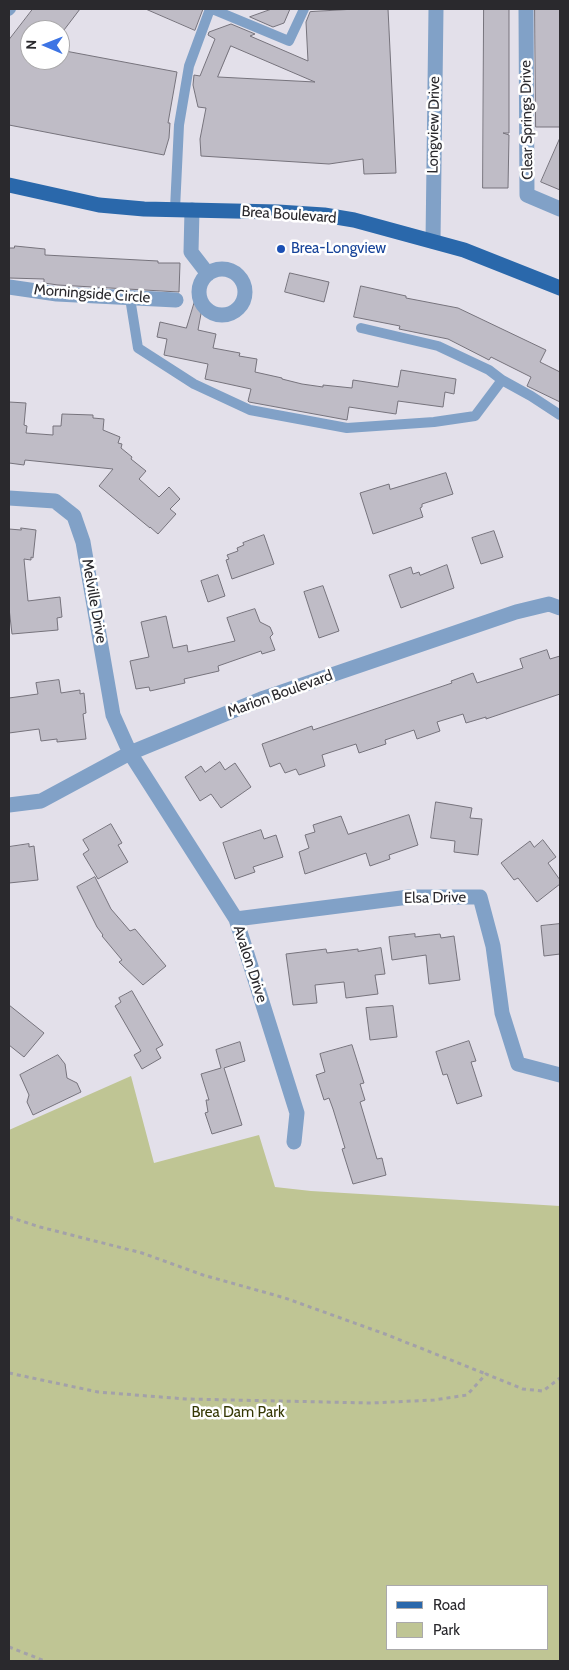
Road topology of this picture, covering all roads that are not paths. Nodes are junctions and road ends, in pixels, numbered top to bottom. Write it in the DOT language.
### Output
graph roads {
  1 [pos="211,9"];
  2 [pos="304,9"];
  3 [pos="436,9"];
  4 [pos="526,9"];
  5 [pos="9,185"];
  6 [pos="175,209"];
  7 [pos="560,209"];
  8 [pos="192,210"];
  9 [pos="433,241"];
  10 [pos="208,274"];
  11 [pos="9,287"];
  12 [pos="560,288"];
  13 [pos="130,298"];
  14 [pos="176,300"];
  15 [pos="361,328"];
  16 [pos="502,380"];
  17 [pos="560,415"];
  18 [pos="9,498"];
  19 [pos="560,608"];
  20 [pos="130,753"];
  21 [pos="9,805"];
  22 [pos="236,919"];
  23 [pos="560,1075"];
  24 [pos="294,1142"];
  1 -- 2 [label="lane"];
  1 -- 6 [label="lane"];
  3 -- 9 [label="street, Longview Drive"];
  4 -- 7 [label="street, Clear Springs Drive"];
  5 -- 6 [label="main road, Brea Boulevard"];
  6 -- 8 [label="main road, Brea Boulevard"];
  8 -- 9 [label="main road, Brea Boulevard"];
  8 -- 10 [label="street"];
  9 -- 12 [label="main road, Brea Boulevard"];
  11 -- 13 [label="street, Morningside Circle"];
  13 -- 14 [label="street, Morningside Circle"];
  13 -- 16 [label="lane"];
  15 -- 16 [label="lane"];
  16 -- 17 [label="lane"];
  18 -- 20 [label="street, Melville Drive"];
  19 -- 20 [label="street, Marion Boulevard"];
  20 -- 21 [label="street, Marion Boulevard"];
  20 -- 22 [label="street, Avalon Drive"];
  22 -- 23 [label="street, Elsa Drive"];
  22 -- 24 [label="street, Avalon Drive"];
}
